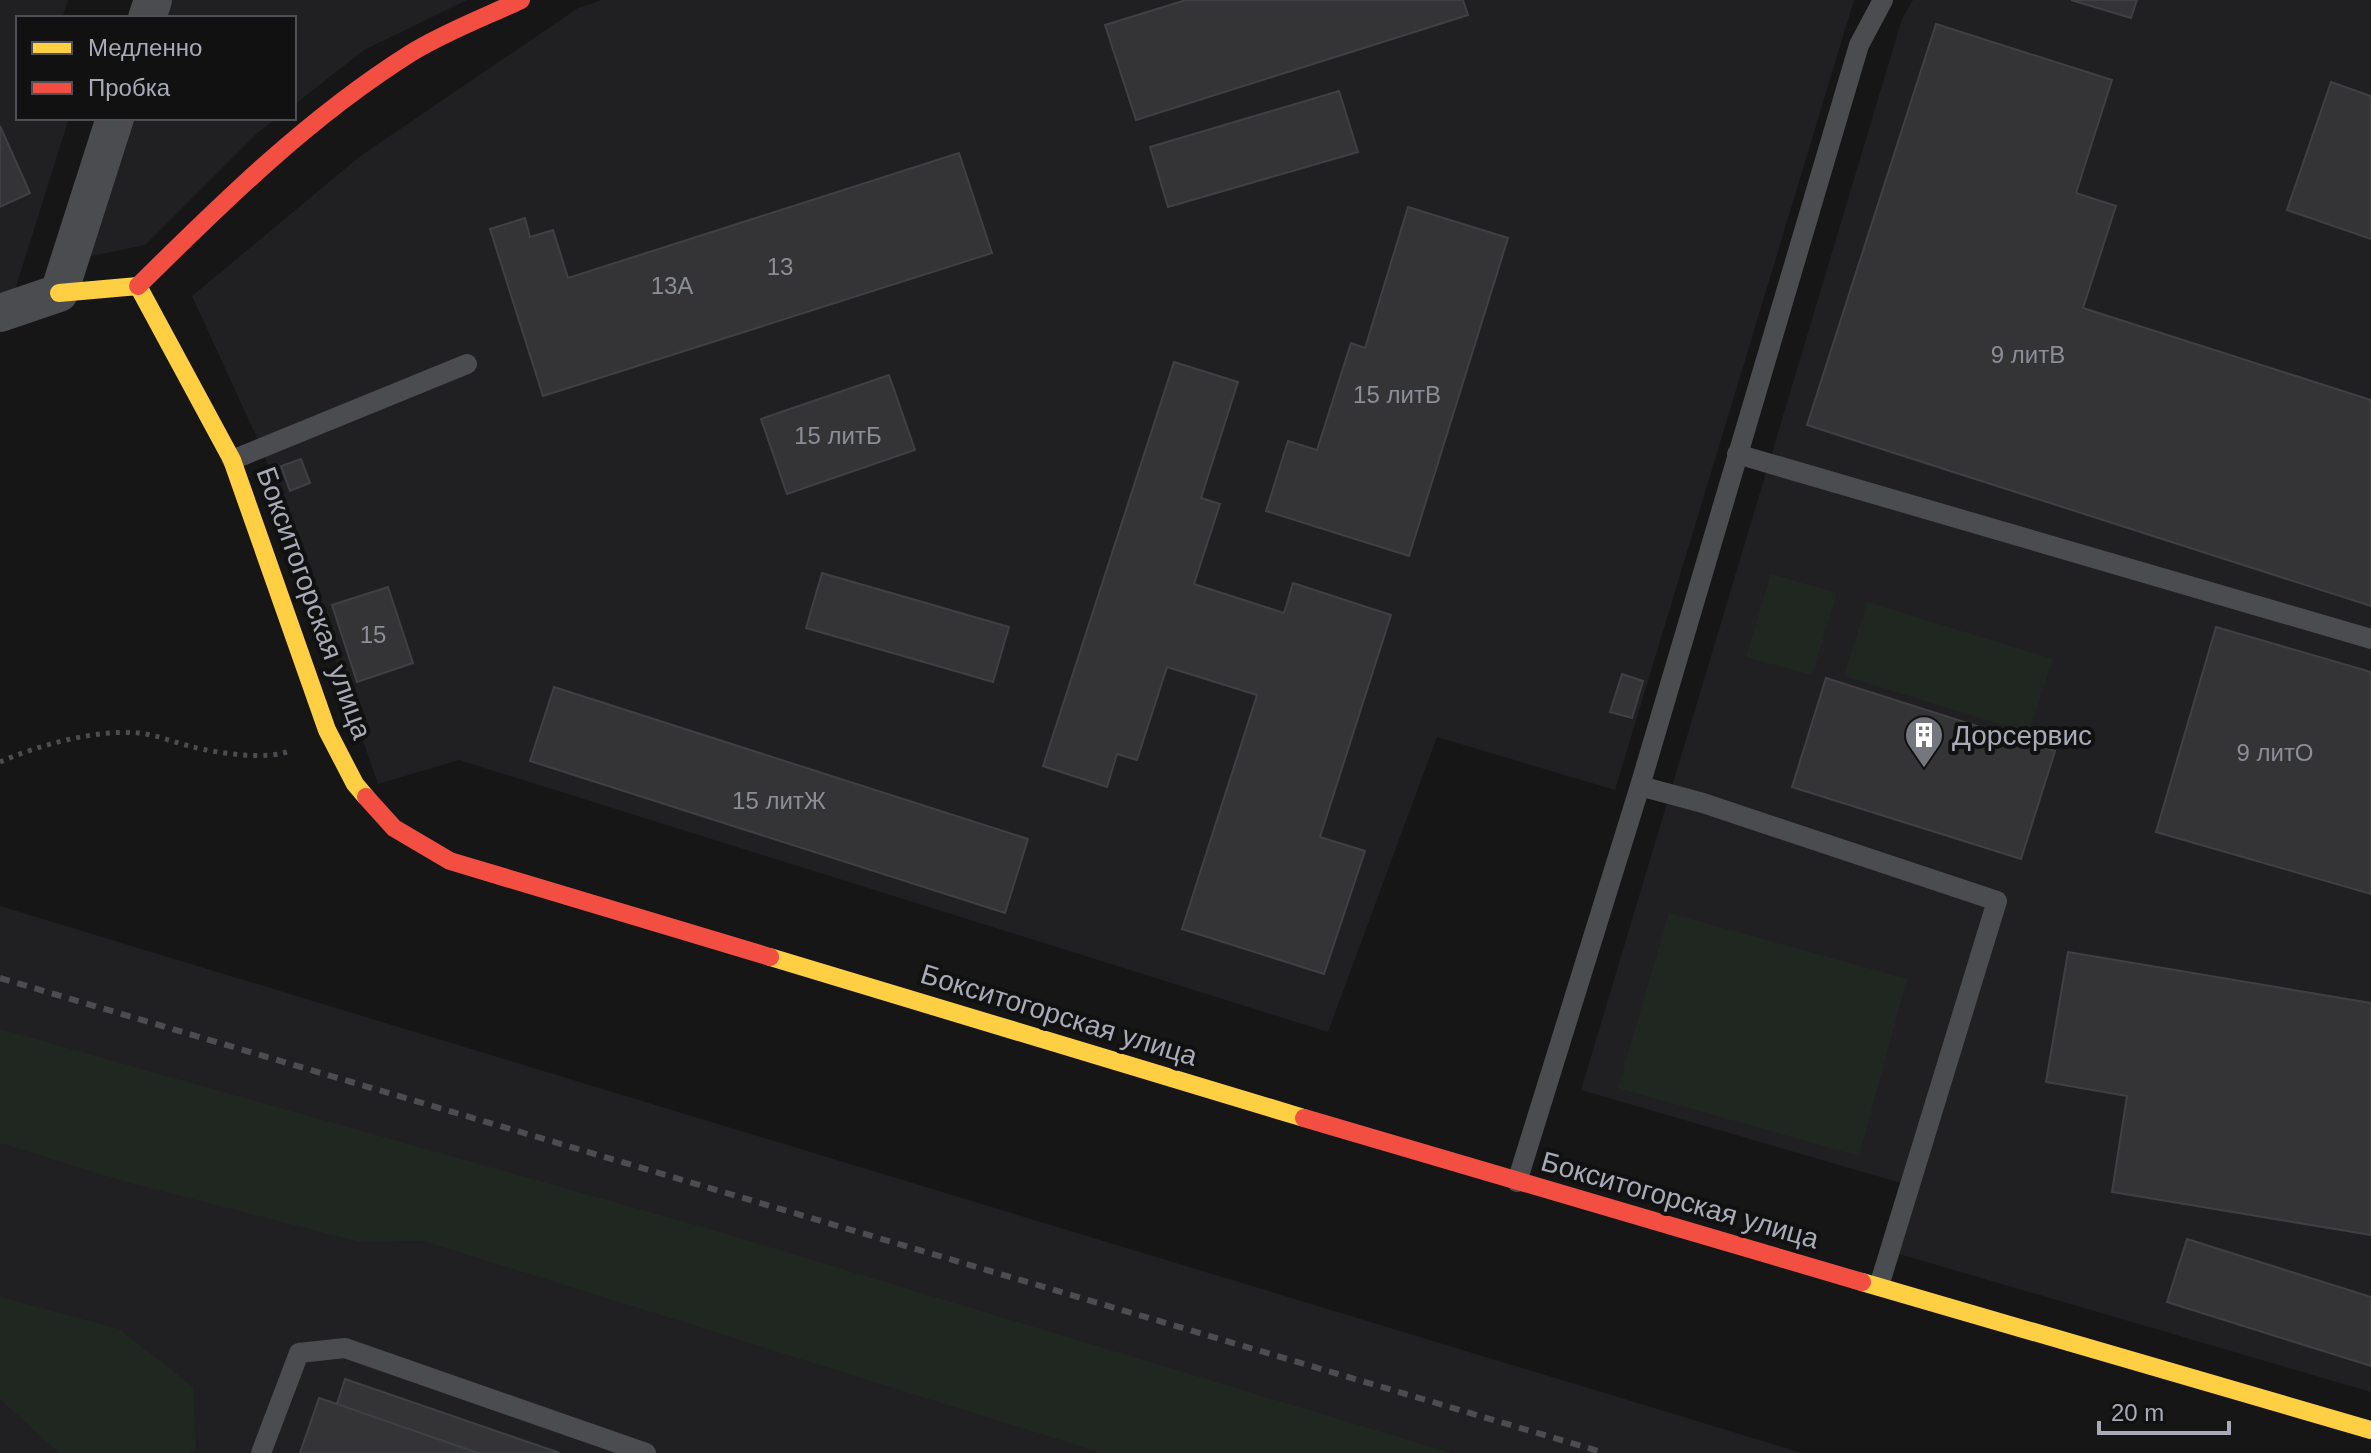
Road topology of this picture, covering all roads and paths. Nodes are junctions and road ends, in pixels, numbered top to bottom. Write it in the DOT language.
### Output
graph roads {
  1 [pos="521,0"];
  2 [pos="1883,0"];
  3 [pos="114,120"];
  4 [pos="138,286"];
  5 [pos="59,293"];
  6 [pos="0,313"];
  7 [pos="467,364"];
  8 [pos="1737,454"];
  9 [pos="232,460"];
  10 [pos="2371,639"];
  11 [pos="327,730"];
  12 [pos="0,762"];
  13 [pos="1640,786"];
  14 [pos="1517,1182"];
  15 [pos="1879,1286"];
  16 [pos="2371,1430"];
  17 [pos="261,1453"];
  18 [pos="646,1453"];
  1 -- 4 [label="street"];
  2 -- 8 [label="lane"];
  3 -- 5 [label="street"];
  4 -- 5 [label="street"];
  4 -- 9 [label="street, Бокситогорская улица"];
  5 -- 6 [label="street"];
  7 -- 9 [label="lane"];
  8 -- 10 [label="lane"];
  8 -- 13 [label="lane"];
  9 -- 11 [label="street, Бокситогорская улица"];
  11 -- 12 [label="path"];
  11 -- 14 [label="street, Бокситогорская улица"];
  13 -- 14 [label="lane"];
  13 -- 15 [label="lane"];
  14 -- 15 [label="street, Бокситогорская улица"];
  15 -- 16 [label="street, Бокситогорская улица"];
  17 -- 18 [label="lane"];
}
